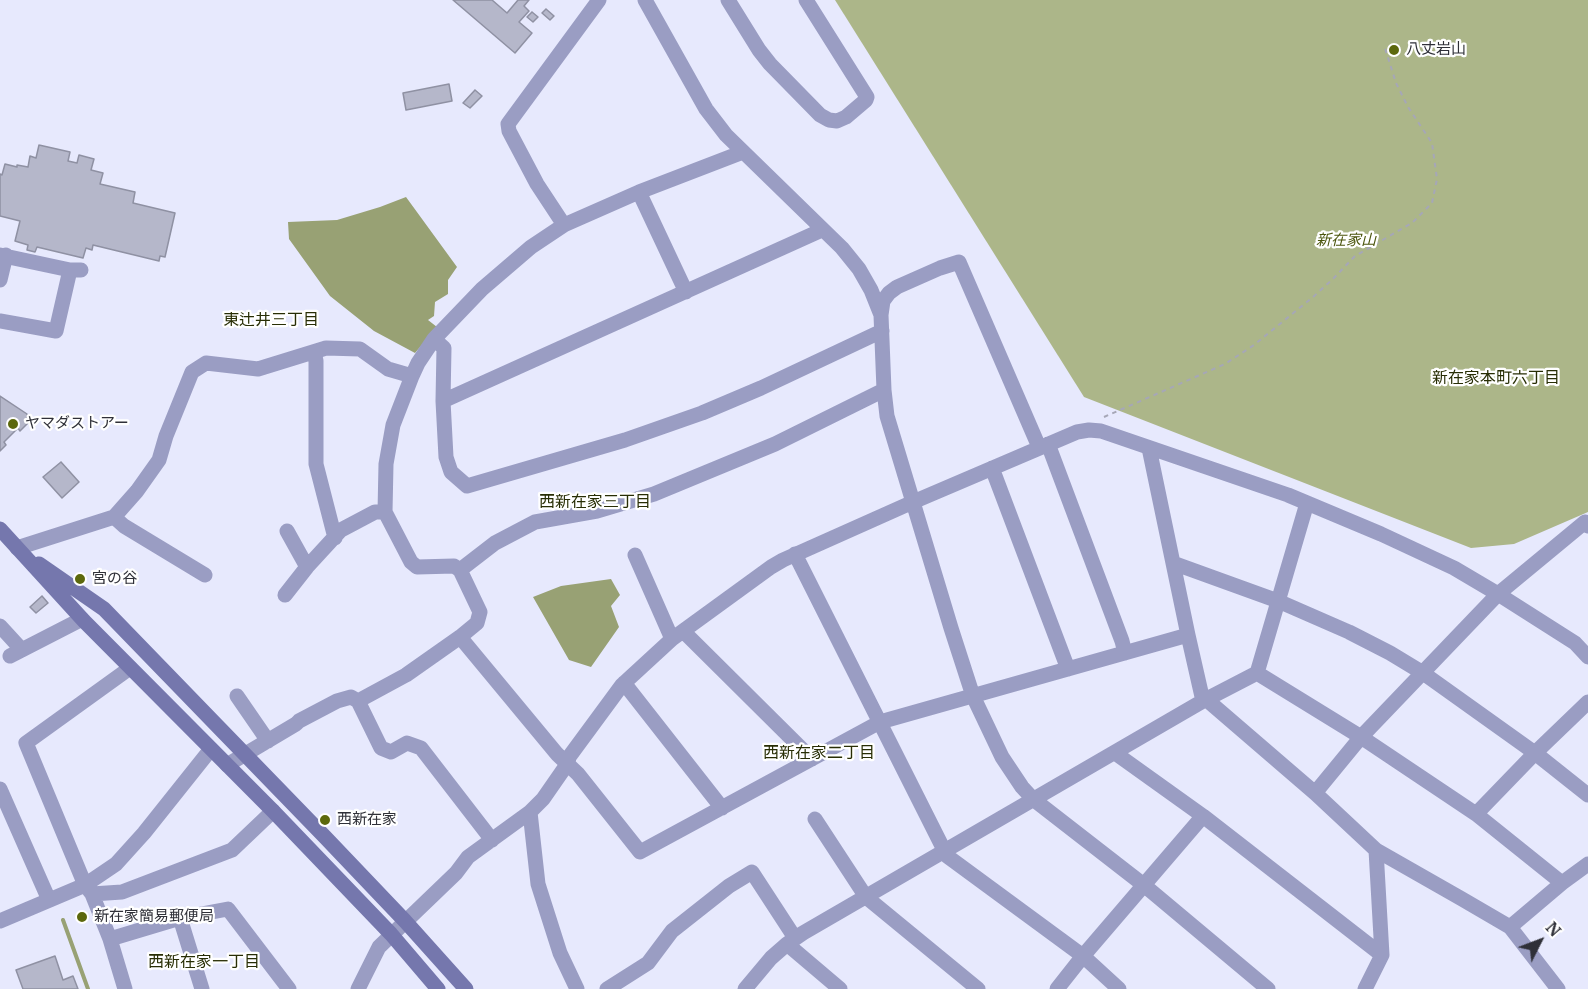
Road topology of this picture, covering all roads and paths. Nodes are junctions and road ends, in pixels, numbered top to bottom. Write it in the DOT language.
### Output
graph roads {
  1 [pos="599,0"];
  2 [pos="645,0"];
  3 [pos="728,0"];
  4 [pos="806,0"];
  5 [pos="1384,45"];
  6 [pos="743,152"];
  7 [pos="639,192"];
  8 [pos="564,225"];
  9 [pos="822,230"];
  10 [pos="3,255"];
  11 [pos="0,280"];
  12 [pos="686,292"];
  13 [pos="881,315"];
  14 [pos="0,321"];
  15 [pos="882,331"];
  16 [pos="434,339"];
  17 [pos="314,352"];
  18 [pos="412,376"];
  19 [pos="884,390"];
  20 [pos="443,401"];
  21 [pos="1089,430"];
  22 [pos="1044,445"];
  23 [pos="1149,448"];
  24 [pos="992,468"];
  25 [pos="913,502"];
  26 [pos="1307,503"];
  27 [pos="385,512"];
  28 [pos="114,517"];
  29 [pos="1588,526"];
  30 [pos="0,529"];
  31 [pos="287,531"];
  32 [pos="335,538"];
  33 [pos="17,548"];
  34 [pos="795,554"];
  35 [pos="635,555"];
  36 [pos="1173,563"];
  37 [pos="307,567"];
  38 [pos="460,570"];
  39 [pos="205,574"];
  40 [pos="1498,594"];
  41 [pos="285,595"];
  42 [pos="1278,601"];
  43 [pos="82,619"];
  44 [pos="0,626"];
  45 [pos="678,635"];
  46 [pos="1188,635"];
  47 [pos="463,640"];
  48 [pos="1125,653"];
  49 [pos="1588,657"];
  50 [pos="130,668"];
  51 [pos="1068,669"];
  52 [pos="1257,673"];
  53 [pos="1423,673"];
  54 [pos="624,683"];
  55 [pos="237,696"];
  56 [pos="973,696"];
  57 [pos="1205,701"];
  58 [pos="1588,702"];
  59 [pos="360,704"];
  60 [pos="880,722"];
  61 [pos="1361,737"];
  62 [pos="268,741"];
  63 [pos="212,749"];
  64 [pos="1115,753"];
  65 [pos="1535,753"];
  66 [pos="246,754"];
  67 [pos="562,758"];
  68 [pos="812,759"];
  69 [pos="227,765"];
  70 [pos="1315,793"];
  71 [pos="1588,795"];
  72 [pos="2,799"];
  73 [pos="1033,799"];
  74 [pos="722,808"];
  75 [pos="273,811"];
  76 [pos="530,812"];
  77 [pos="1476,814"];
  78 [pos="1203,816"];
  79 [pos="815,819"];
  80 [pos="490,837"];
  81 [pos="1376,850"];
  82 [pos="945,851"];
  83 [pos="1588,864"];
  84 [pos="1562,882"];
  85 [pos="1145,886"];
  86 [pos="88,889"];
  87 [pos="866,897"];
  88 [pos="49,900"];
  89 [pos="180,918"];
  90 [pos="0,921"];
  91 [pos="405,921"];
  92 [pos="1510,927"];
  93 [pos="392,934"];
  94 [pos="110,939"];
  95 [pos="791,941"];
  96 [pos="1382,955"];
  97 [pos="1083,956"];
  98 [pos="125,989"];
  99 [pos="202,989"];
  100 [pos="289,989"];
  101 [pos="358,989"];
  102 [pos="438,989"];
  103 [pos="466,989"];
  104 [pos="577,989"];
  105 [pos="607,989"];
  106 [pos="745,989"];
  107 [pos="840,989"];
  108 [pos="978,989"];
  109 [pos="1057,989"];
  110 [pos="1119,989"];
  111 [pos="1268,989"];
  112 [pos="1365,989"];
  113 [pos="1558,989"];
  1 -- 8 [label="street"];
  2 -- 6 [label="street"];
  3 -- 4 [label="street"];
  5 -- 21 [label="path"];
  6 -- 7 [label="street"];
  6 -- 9 [label="street"];
  7 -- 8 [label="street"];
  7 -- 12 [label="street"];
  8 -- 16 [label="street"];
  9 -- 12 [label="street"];
  9 -- 13 [label="street"];
  10 -- 11 [label="street"];
  10 -- 14 [label="street"];
  12 -- 20 [label="street"];
  13 -- 15 [label="street"];
  13 -- 22 [label="street"];
  15 -- 19 [label="street"];
  15 -- 20 [label="street"];
  16 -- 18 [label="street"];
  16 -- 20 [label="street"];
  17 -- 18 [label="street"];
  17 -- 28 [label="street"];
  17 -- 32 [label="street"];
  18 -- 27 [label="street"];
  19 -- 25 [label="street"];
  19 -- 38 [label="street"];
  21 -- 22 [label="street"];
  21 -- 23 [label="street"];
  22 -- 24 [label="street"];
  22 -- 48 [label="street"];
  23 -- 26 [label="street"];
  23 -- 36 [label="street"];
  24 -- 25 [label="street"];
  24 -- 51 [label="street"];
  25 -- 34 [label="street"];
  25 -- 56 [label="street"];
  26 -- 40 [label="street"];
  26 -- 42 [label="street"];
  27 -- 32 [label="street"];
  27 -- 38 [label="street"];
  28 -- 33 [label="street"];
  28 -- 39 [label="street"];
  29 -- 40 [label="street"];
  30 -- 33 [label="street"];
  31 -- 37 [label="street"];
  32 -- 37 [label="street"];
  33 -- 43 [label="street"];
  33 -- 66 [label="street"];
  34 -- 45 [label="street"];
  34 -- 60 [label="street"];
  35 -- 45 [label="street"];
  36 -- 42 [label="street"];
  36 -- 46 [label="street"];
  37 -- 41 [label="street"];
  38 -- 47 [label="street"];
  40 -- 49 [label="street"];
  40 -- 53 [label="street"];
  42 -- 52 [label="street"];
  42 -- 53 [label="street"];
  43 -- 44 [label="street"];
  43 -- 50 [label="street"];
  45 -- 54 [label="street"];
  45 -- 68 [label="street"];
  46 -- 48 [label="street"];
  46 -- 57 [label="street"];
  47 -- 59 [label="street"];
  47 -- 67 [label="street"];
  48 -- 51 [label="street"];
  50 -- 63 [label="street"];
  50 -- 86 [label="street"];
  51 -- 56 [label="street"];
  52 -- 57 [label="street"];
  52 -- 61 [label="street"];
  53 -- 61 [label="street"];
  53 -- 65 [label="street"];
  54 -- 67 [label="street"];
  54 -- 74 [label="street"];
  55 -- 62 [label="street"];
  56 -- 60 [label="street"];
  56 -- 73 [label="street"];
  57 -- 64 [label="street"];
  57 -- 70 [label="street"];
  58 -- 65 [label="street"];
  59 -- 62 [label="street"];
  59 -- 80 [label="street"];
  60 -- 68 [label="street"];
  60 -- 82 [label="street"];
  61 -- 70 [label="street"];
  61 -- 77 [label="street"];
  62 -- 66 [label="street"];
  63 -- 69 [label="street"];
  63 -- 86 [label="street"];
  64 -- 73 [label="street"];
  64 -- 78 [label="street"];
  65 -- 71 [label="street"];
  65 -- 77 [label="street"];
  66 -- 69 [label="street"];
  66 -- 91 [label="street"];
  67 -- 74 [label="street"];
  67 -- 76 [label="street"];
  68 -- 74 [label="street"];
  69 -- 75 [label="street"];
  70 -- 81 [label="street"];
  72 -- 88 [label="street"];
  73 -- 82 [label="street"];
  73 -- 85 [label="street"];
  75 -- 86 [label="street"];
  75 -- 93 [label="street"];
  76 -- 80 [label="street"];
  76 -- 104 [label="street"];
  77 -- 84 [label="street"];
  78 -- 85 [label="street"];
  78 -- 96 [label="street"];
  79 -- 87 [label="street"];
  80 -- 91 [label="street"];
  81 -- 92 [label="street"];
  81 -- 96 [label="street"];
  82 -- 87 [label="street"];
  82 -- 97 [label="street"];
  83 -- 84 [label="street"];
  84 -- 92 [label="street"];
  85 -- 97 [label="street"];
  85 -- 111 [label="street"];
  86 -- 88 [label="street"];
  86 -- 94 [label="street"];
  87 -- 95 [label="street"];
  87 -- 108 [label="street"];
  88 -- 90 [label="street"];
  89 -- 94 [label="street"];
  89 -- 99 [label="street"];
  89 -- 100 [label="street"];
  91 -- 93 [label="street"];
  91 -- 103 [label="street"];
  92 -- 113 [label="street"];
  93 -- 101 [label="street"];
  93 -- 102 [label="street"];
  94 -- 98 [label="street"];
  95 -- 105 [label="street"];
  95 -- 106 [label="street"];
  95 -- 107 [label="street"];
  96 -- 112 [label="street"];
  97 -- 109 [label="street"];
  97 -- 110 [label="street"];
}
